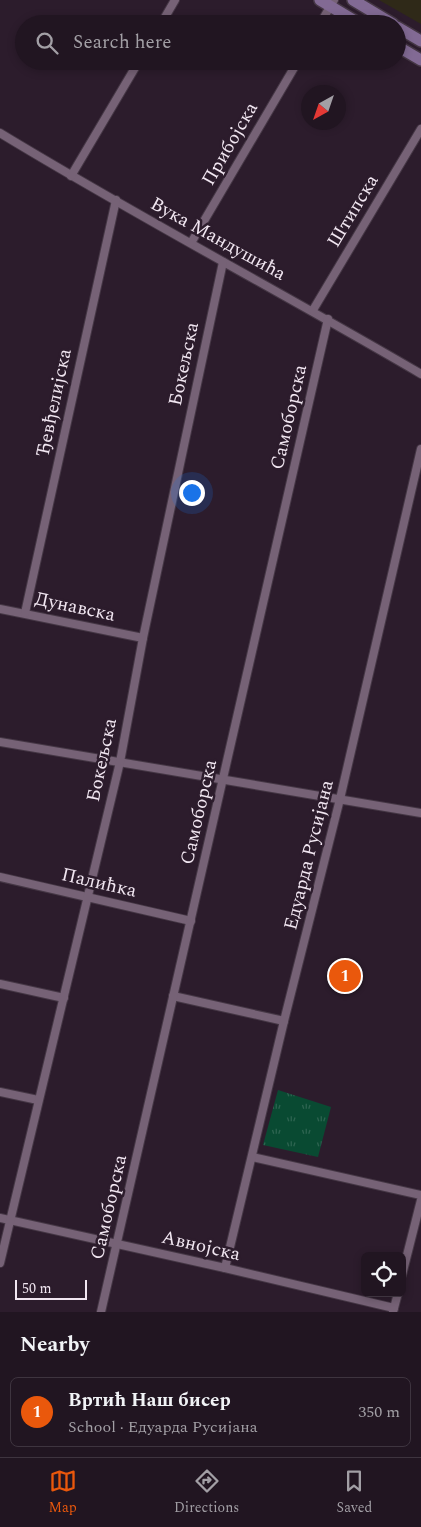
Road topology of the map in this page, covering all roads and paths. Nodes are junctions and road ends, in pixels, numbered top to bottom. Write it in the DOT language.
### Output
graph roads {
  1 [pos="175,0"];
  2 [pos="354,0"];
  3 [pos="328,2"];
  4 [pos="166,15"];
  5 [pos="323,15"];
  6 [pos="347,15"];
  7 [pos="378,15"];
  8 [pos="406,32"];
  9 [pos="421,41"];
  10 [pos="406,51"];
  11 [pos="421,60"];
  12 [pos="134,70"];
  13 [pos="293,70"];
  14 [pos="421,129"];
  15 [pos="0,133"];
  16 [pos="71,176"];
  17 [pos="116,200"];
  18 [pos="191,243"];
  19 [pos="223,262"];
  20 [pos="313,310"];
  21 [pos="328,319"];
  22 [pos="421,374"];
  23 [pos="421,449"];
  24 [pos="0,609"];
  25 [pos="25,613"];
  26 [pos="143,638"];
  27 [pos="0,742"];
  28 [pos="120,762"];
  29 [pos="223,780"];
  30 [pos="340,799"];
  31 [pos="421,813"];
  32 [pos="0,877"];
  33 [pos="89,896"];
  34 [pos="191,921"];
  35 [pos="0,984"];
  36 [pos="173,996"];
  37 [pos="64,998"];
  38 [pos="284,1022"];
  39 [pos="0,1092"];
  40 [pos="38,1100"];
  41 [pos="252,1158"];
  42 [pos="421,1194"];
  43 [pos="421,1200"];
  44 [pos="0,1218"];
  45 [pos="10,1220"];
  46 [pos="117,1244"];
  47 [pos="406,1259"];
  48 [pos="0,1263"];
  49 [pos="225,1268"];
  50 [pos="397,1297"];
  51 [pos="394,1310"];
  52 [pos="101,1312"];
  1 -- 4 [label="street"];
  2 -- 7 [label="main road"];
  3 -- 5 [label="street"];
  3 -- 6 [label="main road"];
  8 -- 9 [label="main road"];
  10 -- 11 [label="main road"];
  12 -- 16 [label="street"];
  13 -- 18 [label="street, Прибојска"];
  14 -- 20 [label="street, Штипска"];
  15 -- 16 [label="street, Вука Мандушића"];
  16 -- 17 [label="street, Вука Мандушића"];
  17 -- 18 [label="street, Вука Мандушића"];
  17 -- 25 [label="street, Ђевђелијска"];
  18 -- 19 [label="street, Вука Мандушића"];
  19 -- 20 [label="street, Вука Мандушића"];
  19 -- 26 [label="street, Бокељска"];
  20 -- 21 [label="street, Вука Мандушића"];
  21 -- 22 [label="street, Вука Мандушића"];
  21 -- 29 [label="street, Самоборска"];
  23 -- 30 [label="street, Едуарда Русијана"];
  24 -- 25 [label="street, Дунавска"];
  25 -- 26 [label="street, Дунавска"];
  26 -- 28 [label="street, Бокељска"];
  27 -- 28 [label="street"];
  28 -- 29 [label="street"];
  28 -- 33 [label="street, Бокељска"];
  29 -- 30 [label="street"];
  29 -- 34 [label="street, Самоборска"];
  30 -- 31 [label="street"];
  30 -- 38 [label="street, Едуарда Русијана"];
  32 -- 33 [label="street, Палићка"];
  33 -- 34 [label="street, Палићка"];
  33 -- 37 [label="street, Бокељска"];
  34 -- 36 [label="street, Самоборска"];
  35 -- 37 [label="street"];
  36 -- 38 [label="street"];
  36 -- 46 [label="street, Самоборска"];
  37 -- 40 [label="street, Бокељска"];
  38 -- 41 [label="street, Едуарда Русијана"];
  39 -- 40 [label="street"];
  40 -- 45 [label="street, Бокељска"];
  41 -- 42 [label="street"];
  41 -- 49 [label="street, Едуарда Русијана"];
  43 -- 47 [label="street"];
  44 -- 45 [label="street, Авнојска"];
  45 -- 46 [label="street, Авнојска"];
  45 -- 48 [label="street, Бокељска"];
  46 -- 49 [label="street, Авнојска"];
  46 -- 52 [label="street, Самоборска"];
  49 -- 51 [label="street, Авнојска"];
  50 -- 51 [label="street"];
}
